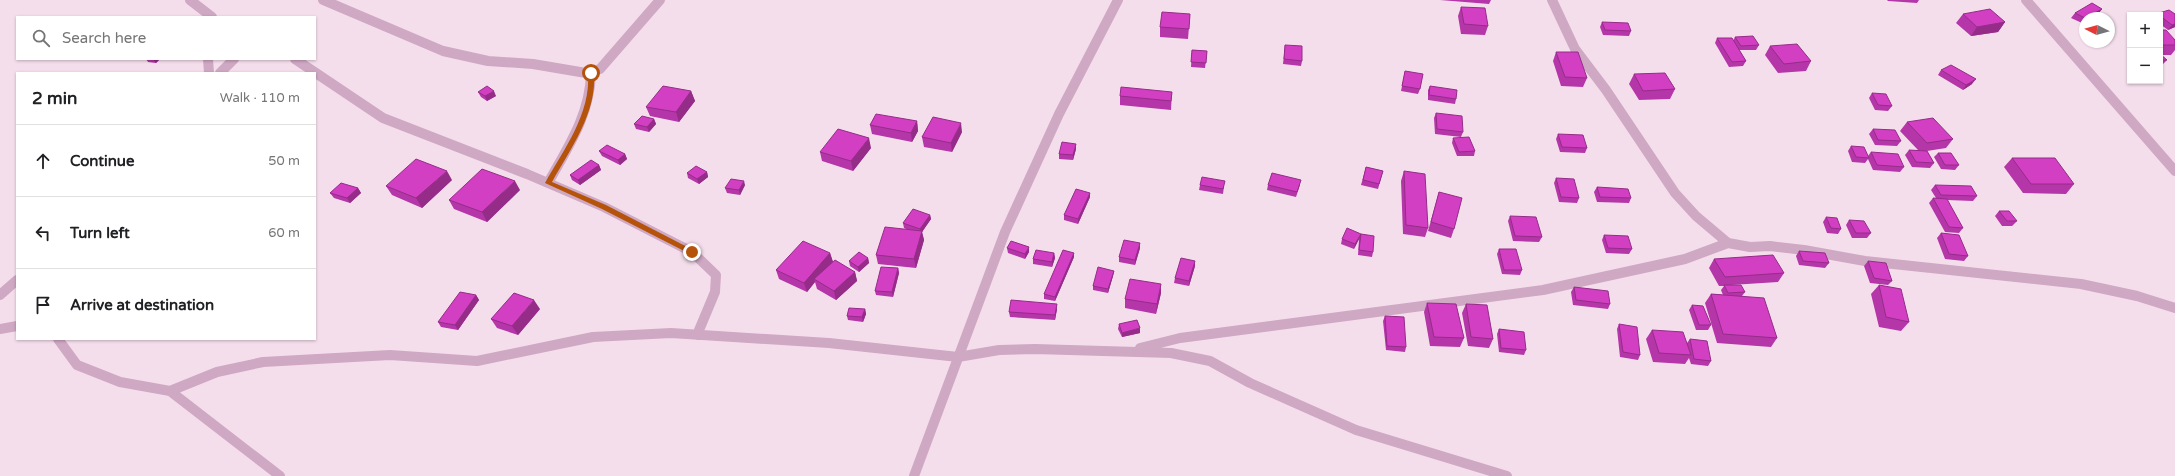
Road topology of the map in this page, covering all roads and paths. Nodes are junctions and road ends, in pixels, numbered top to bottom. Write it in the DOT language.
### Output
graph roads {
  1 [pos="190,0"];
  2 [pos="323,0"];
  3 [pos="660,0"];
  4 [pos="1118,0"];
  5 [pos="1552,0"];
  6 [pos="2026,0"];
  7 [pos="210,16"];
  8 [pos="208,60"];
  9 [pos="233,60"];
  10 [pos="296,60"];
  11 [pos="209,72"];
  12 [pos="221,72"];
  13 [pos="314,72"];
  14 [pos="316,73"];
  15 [pos="591,73"];
  16 [pos="2175,171"];
  17 [pos="548,183"];
  18 [pos="1728,243"];
  19 [pos="16,281"];
  20 [pos="0,295"];
  21 [pos="2175,308"];
  22 [pos="16,326"];
  23 [pos="0,329"];
  24 [pos="697,334"];
  25 [pos="59,340"];
  26 [pos="1128,351"];
  27 [pos="958,356"];
  28 [pos="170,391"];
  29 [pos="280,476"];
  30 [pos="914,476"];
  31 [pos="1507,476"];
  1 -- 7 [label="street"];
  2 -- 15 [label="street"];
  3 -- 15 [label="street"];
  4 -- 27 [label="street"];
  5 -- 18 [label="street"];
  6 -- 16 [label="street"];
  8 -- 11 [label="street"];
  9 -- 12 [label="street"];
  10 -- 13 [label="street"];
  14 -- 17 [label="street"];
  15 -- 17 [label="street"];
  17 -- 24 [label="street"];
  18 -- 21 [label="street"];
  18 -- 26 [label="street"];
  19 -- 20 [label="street"];
  22 -- 23 [label="street"];
  24 -- 27 [label="street"];
  24 -- 28 [label="street"];
  25 -- 28 [label="street"];
  26 -- 27 [label="street"];
  26 -- 31 [label="street"];
  27 -- 30 [label="street"];
  28 -- 29 [label="street"];
}
